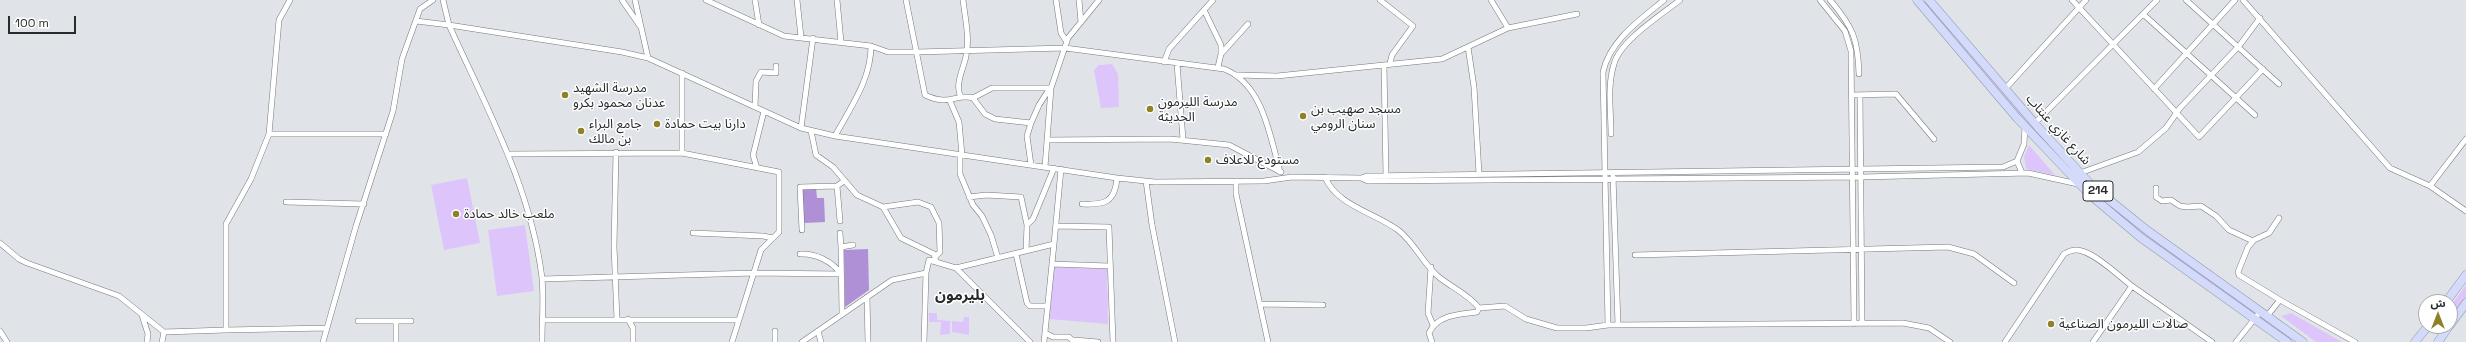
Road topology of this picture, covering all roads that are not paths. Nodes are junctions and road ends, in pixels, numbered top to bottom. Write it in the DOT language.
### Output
graph roads {
  1 [pos="290,0"];
  2 [pos="433,0"];
  3 [pos="443,0"];
  4 [pos="622,0"];
  5 [pos="635,0"];
  6 [pos="706,0"];
  7 [pos="755,0"];
  8 [pos="797,0"];
  9 [pos="837,0"];
  10 [pos="906,0"];
  11 [pos="963,0"];
  12 [pos="1056,0"];
  13 [pos="1079,0"];
  14 [pos="1099,0"];
  15 [pos="1213,0"];
  16 [pos="1380,0"];
  17 [pos="1491,0"];
  18 [pos="1664,0"];
  19 [pos="1680,0"];
  20 [pos="1820,0"];
  21 [pos="1830,0"];
  22 [pos="1917,0"];
  23 [pos="1929,0"];
  24 [pos="2072,0"];
  25 [pos="2086,0"];
  26 [pos="2157,0"];
  27 [pos="2186,0"];
  28 [pos="2235,0"];
  29 [pos="2243,0"];
  30 [pos="711,1"];
  31 [pos="2078,8"];
  32 [pos="1204,10"];
  33 [pos="1577,14"];
  34 [pos="2143,14"];
  35 [pos="2260,18"];
  36 [pos="416,21"];
  37 [pos="1081,22"];
  38 [pos="1248,24"];
  39 [pos="2214,24"];
  40 [pos="449,25"];
  41 [pos="759,25"];
  42 [pos="641,28"];
  43 [pos="1508,28"];
  44 [pos="801,37"];
  45 [pos="813,38"];
  46 [pos="842,42"];
  47 [pos="1067,42"];
  48 [pos="2112,45"];
  49 [pos="871,46"];
  50 [pos="2239,46"];
  51 [pos="1468,47"];
  52 [pos="1064,48"];
  53 [pos="967,50"];
  54 [pos="917,52"];
  55 [pos="2187,52"];
  56 [pos="1221,54"];
  57 [pos="648,58"];
  58 [pos="1164,62"];
  59 [pos="1177,64"];
  60 [pos="1387,64"];
  61 [pos="776,66"];
  62 [pos="1218,67"];
  63 [pos="2263,69"];
  64 [pos="682,73"];
  65 [pos="1859,74"];
  66 [pos="2211,74"];
  67 [pos="1236,75"];
  68 [pos="2279,84"];
  69 [pos="1051,88"];
  70 [pos="2154,88"];
  71 [pos="2005,89"];
  72 [pos="1860,94"];
  73 [pos="1611,95"];
  74 [pos="1852,95"];
  75 [pos="1603,96"];
  76 [pos="961,97"];
  77 [pos="973,98"];
  78 [pos="2236,98"];
  79 [pos="950,101"];
  80 [pos="755,107"];
  81 [pos="764,111"];
  82 [pos="2175,114"];
  83 [pos="2255,115"];
  84 [pos="1030,123"];
  85 [pos="2034,124"];
  86 [pos="2026,127"];
  87 [pos="801,128"];
  88 [pos="811,131"];
  89 [pos="269,134"];
  90 [pos="386,134"];
  91 [pos="1612,134"];
  92 [pos="835,136"];
  93 [pos="1934,138"];
  94 [pos="1183,139"];
  95 [pos="2466,139"];
  96 [pos="1047,140"];
  97 [pos="616,152"];
  98 [pos="682,153"];
  99 [pos="508,154"];
  100 [pos="961,154"];
  101 [pos="2017,161"];
  102 [pos="1031,165"];
  103 [pos="1045,167"];
  104 [pos="1970,167"];
  105 [pos="757,168"];
  106 [pos="1054,168"];
  107 [pos="1921,168"];
  108 [pos="1061,169"];
  109 [pos="1853,170"];
  110 [pos="1860,170"];
  111 [pos="1280,172"];
  112 [pos="1604,172"];
  113 [pos="1612,172"];
  114 [pos="1709,172"];
  115 [pos="1747,172"];
  116 [pos="2022,173"];
  117 [pos="2080,173"];
  118 [pos="1479,174"];
  119 [pos="1970,174"];
  120 [pos="1920,175"];
  121 [pos="1386,176"];
  122 [pos="1325,177"];
  123 [pos="1469,177"];
  124 [pos="1853,177"];
  125 [pos="1861,177"];
  126 [pos="1117,178"];
  127 [pos="1286,178"];
  128 [pos="1361,178"];
  129 [pos="1709,178"];
  130 [pos="1747,178"];
  131 [pos="1604,179"];
  132 [pos="1613,179"];
  133 [pos="844,181"];
  134 [pos="1146,181"];
  135 [pos="1236,181"];
  136 [pos="2079,184"];
  137 [pos="837,186"];
  138 [pos="2430,186"];
  139 [pos="2156,188"];
  140 [pos="969,197"];
  141 [pos="286,202"];
  142 [pos="364,204"];
  143 [pos="1082,204"];
  144 [pos="884,207"];
  145 [pos="2466,211"];
  146 [pos="2279,218"];
  147 [pos="840,221"];
  148 [pos="1027,225"];
  149 [pos="1056,226"];
  150 [pos="802,230"];
  151 [pos="693,233"];
  152 [pos="840,233"];
  153 [pos="773,238"];
  154 [pos="2253,241"];
  155 [pos="0,243"];
  156 [pos="1054,244"];
  157 [pos="853,245"];
  158 [pos="841,247"];
  159 [pos="1854,250"];
  160 [pos="1861,250"];
  161 [pos="1026,252"];
  162 [pos="1616,252"];
  163 [pos="1606,253"];
  164 [pos="800,254"];
  165 [pos="1016,254"];
  166 [pos="1635,255"];
  167 [pos="998,258"];
  168 [pos="936,260"];
  169 [pos="1052,264"];
  170 [pos="1109,266"];
  171 [pos="1431,267"];
  172 [pos="956,268"];
  173 [pos="754,273"];
  174 [pos="926,273"];
  175 [pos="841,274"];
  176 [pos="2466,275"];
  177 [pos="616,277"];
  178 [pos="542,279"];
  179 [pos="2014,283"];
  180 [pos="2132,286"];
  181 [pos="2452,294"];
  182 [pos="867,297"];
  183 [pos="2280,300"];
  184 [pos="2466,303"];
  185 [pos="1260,304"];
  186 [pos="1323,305"];
  187 [pos="1048,306"];
  188 [pos="1479,308"];
  189 [pos="842,313"];
  190 [pos="2264,314"];
  191 [pos="2458,314"];
  192 [pos="142,315"];
  193 [pos="2254,318"];
  194 [pos="542,320"];
  195 [pos="617,320"];
  196 [pos="628,320"];
  197 [pos="739,320"];
  198 [pos="396,321"];
  199 [pos="411,321"];
  200 [pos="358,322"];
  201 [pos="1862,323"];
  202 [pos="1854,324"];
  203 [pos="1433,325"];
  204 [pos="1608,325"];
  205 [pos="1618,325"];
  206 [pos="327,328"];
  207 [pos="226,330"];
  208 [pos="818,330"];
  209 [pos="0,331"];
  210 [pos="775,331"];
  211 [pos="164,332"];
  212 [pos="1044,333"];
  213 [pos="2422,334"];
  214 [pos="1074,341"];
  215 [pos="7,342"];
  216 [pos="148,342"];
  217 [pos="162,342"];
  218 [pos="323,342"];
  219 [pos="396,342"];
  220 [pos="542,342"];
  221 [pos="633,342"];
  222 [pos="732,342"];
  223 [pos="775,342"];
  224 [pos="802,342"];
  225 [pos="821,342"];
  226 [pos="868,342"];
  227 [pos="924,342"];
  228 [pos="1030,342"];
  229 [pos="1044,342"];
  230 [pos="1098,342"];
  231 [pos="1113,342"];
  232 [pos="1175,342"];
  233 [pos="1268,342"];
  234 [pos="1432,342"];
  235 [pos="1950,342"];
  236 [pos="2005,342"];
  237 [pos="2093,342"];
  238 [pos="2212,342"];
  239 [pos="2236,342"];
  240 [pos="2286,342"];
  241 [pos="2303,342"];
  242 [pos="2355,342"];
  243 [pos="2415,342"];
  1 -- 89 [label="street"];
  2 -- 36 [label="street"];
  3 -- 40 [label="street"];
  4 -- 42 [label="street"];
  5 -- 42 [label="street"];
  6 -- 30 [label="street"];
  7 -- 41 [label="street"];
  8 -- 44 [label="street"];
  9 -- 46 [label="street"];
  10 -- 54 [label="street"];
  11 -- 53 [label="street"];
  12 -- 47 [label="street"];
  13 -- 37 [label="street"];
  14 -- 37 [label="street"];
  15 -- 32 [label="street"];
  16 -- 60 [label="street"];
  17 -- 43 [label="street"];
  18 -- 75 [label="street"];
  19 -- 73 [label="street"];
  20 -- 74 [label="street"];
  21 -- 65 [label="street"];
  22 -- 86 [label="highway, 214"];
  23 -- 71 [label="highway, شارع غازي عنتاب / 214"];
  24 -- 31 [label="street"];
  25 -- 31 [label="street"];
  26 -- 34 [label="street"];
  27 -- 39 [label="street"];
  28 -- 39 [label="street"];
  29 -- 35 [label="street"];
  30 -- 41 [label="street"];
  31 -- 48 [label="street"];
  31 -- 71 [label="street"];
  32 -- 56 [label="street"];
  32 -- 58 [label="street"];
  33 -- 43 [label="street"];
  34 -- 48 [label="street"];
  34 -- 55 [label="street"];
  35 -- 50 [label="street"];
  35 -- 138 [label="street"];
  36 -- 40 [label="street"];
  36 -- 90 [label="street"];
  37 -- 47 [label="street"];
  38 -- 56 [label="street"];
  39 -- 50 [label="street"];
  39 -- 55 [label="street"];
  40 -- 57 [label="street"];
  40 -- 99 [label="street"];
  41 -- 44 [label="street"];
  42 -- 57 [label="street"];
  43 -- 51 [label="street"];
  44 -- 45 [label="street"];
  45 -- 46 [label="street"];
  45 -- 87 [label="street"];
  46 -- 49 [label="street"];
  47 -- 52 [label="street"];
  48 -- 70 [label="street"];
  48 -- 85 [label="street"];
  49 -- 54 [label="street"];
  49 -- 92 [label="street"];
  50 -- 63 [label="street"];
  50 -- 66 [label="street"];
  51 -- 60 [label="street"];
  51 -- 118 [label="street"];
  52 -- 53 [label="street"];
  52 -- 58 [label="street"];
  52 -- 69 [label="street"];
  53 -- 54 [label="street"];
  53 -- 76 [label="street"];
  54 -- 79 [label="street"];
  55 -- 66 [label="street"];
  55 -- 70 [label="street"];
  56 -- 62 [label="street"];
  57 -- 64 [label="street"];
  58 -- 59 [label="street"];
  59 -- 62 [label="street"];
  59 -- 94 [label="street"];
  60 -- 67 [label="street"];
  60 -- 121 [label="street"];
  61 -- 80 [label="street"];
  62 -- 67 [label="street"];
  63 -- 68 [label="street"];
  63 -- 78 [label="street"];
  64 -- 80 [label="street"];
  64 -- 98 [label="street"];
  66 -- 78 [label="street"];
  66 -- 82 [label="street"];
  67 -- 111 [label="street"];
  69 -- 77 [label="street"];
  69 -- 84 [label="street"];
  69 -- 96 [label="street"];
  70 -- 82 [label="street"];
  71 -- 85 [label="highway, شارع غازي عنتاب / 214"];
  72 -- 74 [label="street"];
  72 -- 93 [label="street"];
  72 -- 110 [label="street"];
  73 -- 75 [label="street"];
  73 -- 91 [label="street"];
  74 -- 109 [label="street"];
  75 -- 112 [label="street"];
  76 -- 77 [label="street"];
  76 -- 79 [label="street"];
  77 -- 84 [label="street"];
  78 -- 82 [label="street"];
  78 -- 83 [label="street"];
  79 -- 100 [label="street"];
  80 -- 81 [label="street"];
  81 -- 87 [label="street"];
  81 -- 105 [label="street"];
  82 -- 117 [label="street"];
  84 -- 102 [label="street"];
  85 -- 117 [label="highway, شارع غازي عنتاب / 214"];
  86 -- 101 [label="street"];
  86 -- 136 [label="highway, 214"];
  87 -- 88 [label="street"];
  88 -- 92 [label="street"];
  88 -- 133 [label="street"];
  89 -- 90 [label="street"];
  89 -- 207 [label="street"];
  90 -- 142 [label="street"];
  92 -- 100 [label="street"];
  94 -- 96 [label="street"];
  94 -- 111 [label="street"];
  95 -- 138 [label="street"];
  96 -- 103 [label="street"];
  97 -- 98 [label="street"];
  97 -- 99 [label="street"];
  97 -- 177 [label="street"];
  98 -- 105 [label="street"];
  99 -- 178 [label="street"];
  100 -- 102 [label="street"];
  100 -- 140 [label="street"];
  101 -- 104 [label="street"];
  101 -- 116 [label="street"];
  102 -- 103 [label="street"];
  103 -- 106 [label="street"];
  104 -- 107 [label="street"];
  104 -- 119 [label="street"];
  105 -- 153 [label="street"];
  106 -- 108 [label="street"];
  106 -- 148 [label="street"];
  107 -- 110 [label="street"];
  107 -- 120 [label="street"];
  108 -- 126 [label="street"];
  108 -- 149 [label="street"];
  109 -- 110 [label="street"];
  109 -- 115 [label="street"];
  109 -- 124 [label="street"];
  110 -- 125 [label="street"];
  111 -- 127 [label="street"];
  112 -- 113 [label="street"];
  112 -- 118 [label="street"];
  112 -- 131 [label="street"];
  113 -- 114 [label="street"];
  113 -- 132 [label="street"];
  114 -- 115 [label="street"];
  114 -- 129 [label="street"];
  115 -- 130 [label="street"];
  116 -- 119 [label="street"];
  116 -- 136 [label="street"];
  117 -- 190 [label="highway, شارع غازي عنتاب / 214"];
  118 -- 123 [label="street"];
  119 -- 120 [label="street"];
  120 -- 125 [label="street"];
  121 -- 123 [label="street"];
  121 -- 128 [label="street"];
  122 -- 127 [label="street"];
  122 -- 128 [label="street"];
  122 -- 171 [label="street"];
  123 -- 128 [label="street"];
  123 -- 131 [label="street"];
  124 -- 125 [label="street"];
  124 -- 130 [label="street"];
  124 -- 159 [label="street"];
  125 -- 160 [label="street"];
  126 -- 134 [label="street"];
  126 -- 143 [label="street"];
  127 -- 135 [label="street"];
  129 -- 130 [label="street"];
  129 -- 132 [label="street"];
  131 -- 132 [label="street"];
  131 -- 163 [label="street"];
  132 -- 162 [label="street"];
  133 -- 137 [label="street"];
  133 -- 144 [label="street"];
  134 -- 135 [label="street"];
  134 -- 232 [label="street"];
  135 -- 185 [label="street"];
  136 -- 193 [label="highway, 214"];
  137 -- 147 [label="street"];
  137 -- 150 [label="street"];
  138 -- 145 [label="street"];
  139 -- 154 [label="street"];
  140 -- 148 [label="street"];
  140 -- 167 [label="street"];
  141 -- 142 [label="street"];
  142 -- 206 [label="street"];
  144 -- 168 [label="street"];
  144 -- 168 [label="street"];
  146 -- 154 [label="street"];
  148 -- 161 [label="street"];
  149 -- 156 [label="street"];
  149 -- 170 [label="street"];
  151 -- 153 [label="street"];
  152 -- 158 [label="street"];
  153 -- 173 [label="street"];
  154 -- 183 [label="street"];
  155 -- 192 [label="street"];
  156 -- 161 [label="street"];
  156 -- 169 [label="street"];
  157 -- 158 [label="street"];
  158 -- 175 [label="street"];
  159 -- 160 [label="street"];
  159 -- 166 [label="street"];
  159 -- 202 [label="street"];
  160 -- 179 [label="street"];
  160 -- 201 [label="street"];
  161 -- 165 [label="street"];
  162 -- 163 [label="street"];
  162 -- 205 [label="street"];
  163 -- 204 [label="street"];
  164 -- 175 [label="street"];
  165 -- 167 [label="street"];
  165 -- 187 [label="street"];
  167 -- 172 [label="street"];
  168 -- 172 [label="street"];
  168 -- 174 [label="street"];
  169 -- 170 [label="street"];
  169 -- 187 [label="street"];
  170 -- 231 [label="street"];
  171 -- 188 [label="street"];
  171 -- 203 [label="street"];
  172 -- 228 [label="street"];
  173 -- 175 [label="street"];
  173 -- 177 [label="street"];
  173 -- 197 [label="street"];
  174 -- 182 [label="street"];
  174 -- 227 [label="street"];
  175 -- 189 [label="street"];
  176 -- 181 [label="highway"];
  177 -- 178 [label="street"];
  177 -- 195 [label="street"];
  178 -- 194 [label="street"];
  180 -- 236 [label="street"];
  180 -- 237 [label="street"];
  180 -- 238 [label="street"];
  182 -- 189 [label="street"];
  182 -- 226 [label="street"];
  183 -- 190 [label="street"];
  183 -- 242 [label="street"];
  184 -- 191 [label="highway"];
  185 -- 186 [label="street"];
  185 -- 233 [label="street"];
  187 -- 212 [label="street"];
  188 -- 203 [label="street"];
  188 -- 204 [label="street"];
  189 -- 208 [label="street"];
  190 -- 193 [label="street"];
  190 -- 241 [label="highway, شارع غازي عنتاب / 214"];
  192 -- 211 [label="street"];
  192 -- 216 [label="street"];
  193 -- 239 [label="street"];
  193 -- 240 [label="highway, 214"];
  194 -- 195 [label="street"];
  194 -- 220 [label="street"];
  195 -- 196 [label="street"];
  196 -- 197 [label="street"];
  196 -- 221 [label="street"];
  197 -- 222 [label="street"];
  198 -- 199 [label="street"];
  198 -- 200 [label="street"];
  198 -- 219 [label="street"];
  201 -- 202 [label="street"];
  201 -- 235 [label="street"];
  202 -- 205 [label="street"];
  203 -- 234 [label="street"];
  204 -- 205 [label="street"];
  206 -- 207 [label="street"];
  206 -- 218 [label="street"];
  207 -- 211 [label="street"];
  208 -- 224 [label="street"];
  208 -- 225 [label="street"];
  209 -- 215 [label="street"];
  210 -- 223 [label="street"];
  211 -- 217 [label="street"];
  212 -- 214 [label="street"];
  212 -- 229 [label="street"];
  213 -- 243 [label="highway"];
  214 -- 230 [label="street"];
}
